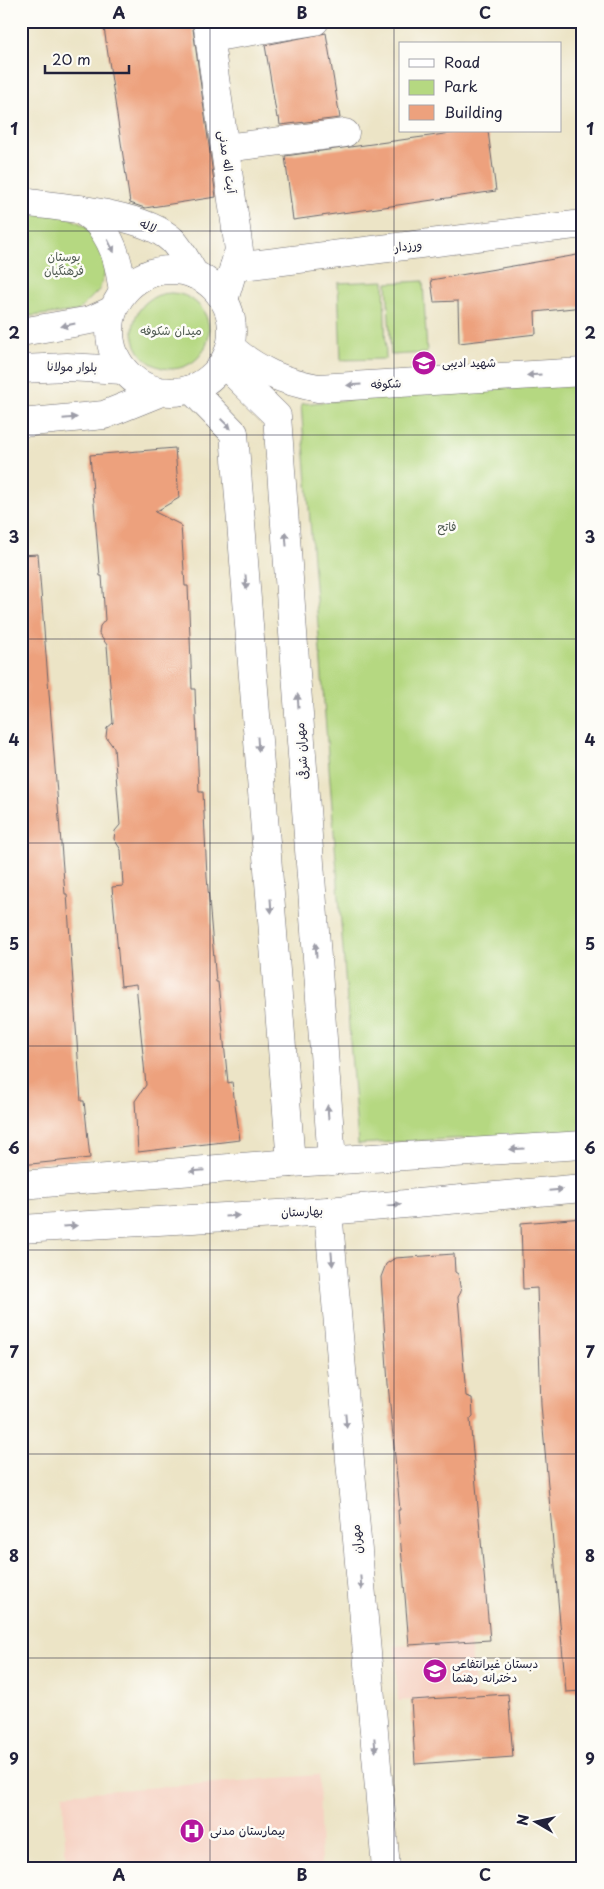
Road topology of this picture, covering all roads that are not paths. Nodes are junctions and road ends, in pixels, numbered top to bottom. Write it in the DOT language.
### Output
graph roads {
  1 [pos="315,21"];
  2 [pos="209,30"];
  3 [pos="345,133"];
  4 [pos="225,148"];
  5 [pos="21,202"];
  6 [pos="80,209"];
  7 [pos="583,224"];
  8 [pos="234,267"];
  9 [pos="195,275"];
  10 [pos="224,300"];
  11 [pos="118,302"];
  12 [pos="21,332"];
  13 [pos="226,355"];
  14 [pos="21,369"];
  15 [pos="123,370"];
  16 [pos="583,372"];
  17 [pos="191,389"];
  18 [pos="161,392"];
  19 [pos="21,423"];
  20 [pos="583,1146"];
  21 [pos="332,1161"];
  22 [pos="291,1163"];
  23 [pos="21,1185"];
  24 [pos="583,1188"];
  25 [pos="328,1211"];
  26 [pos="21,1229"];
  27 [pos="386,1868"];
  1 -- 2 [label="street"];
  2 -- 4 [label="street, آیت اله مدنی"];
  3 -- 4 [label="street"];
  4 -- 8 [label="street, آیت اله مدنی"];
  5 -- 6 [label="street, لاله"];
  6 -- 9 [label="street, لاله"];
  6 -- 11 [label="street, one-way"];
  7 -- 8 [label="street, ورزدار"];
  8 -- 10 [label="street, آیت اله مدنی"];
  9 -- 10 [label="street"];
  9 -- 11 [label="street"];
  10 -- 13 [label="street"];
  11 -- 12 [label="street, one-way"];
  11 -- 15 [label="street"];
  16 -- 13 [label="street, شکوفه, one-way"];
  13 -- 17 [label="street"];
  21 -- 13 [label="street, مهران شرقی, one-way"];
  14 -- 15 [label="street, بلوار مولانا"];
  15 -- 18 [label="street"];
  17 -- 18 [label="street"];
  17 -- 22 [label="street, one-way"];
  19 -- 18 [label="street, one-way"];
  20 -- 21 [label="street, one-way"];
  21 -- 22 [label="street"];
  22 -- 23 [label="street, one-way"];
  25 -- 24 [label="street, بهارستان, one-way"];
  26 -- 25 [label="street, بهارستان, one-way"];
  25 -- 27 [label="street, مهران, one-way"];
}
